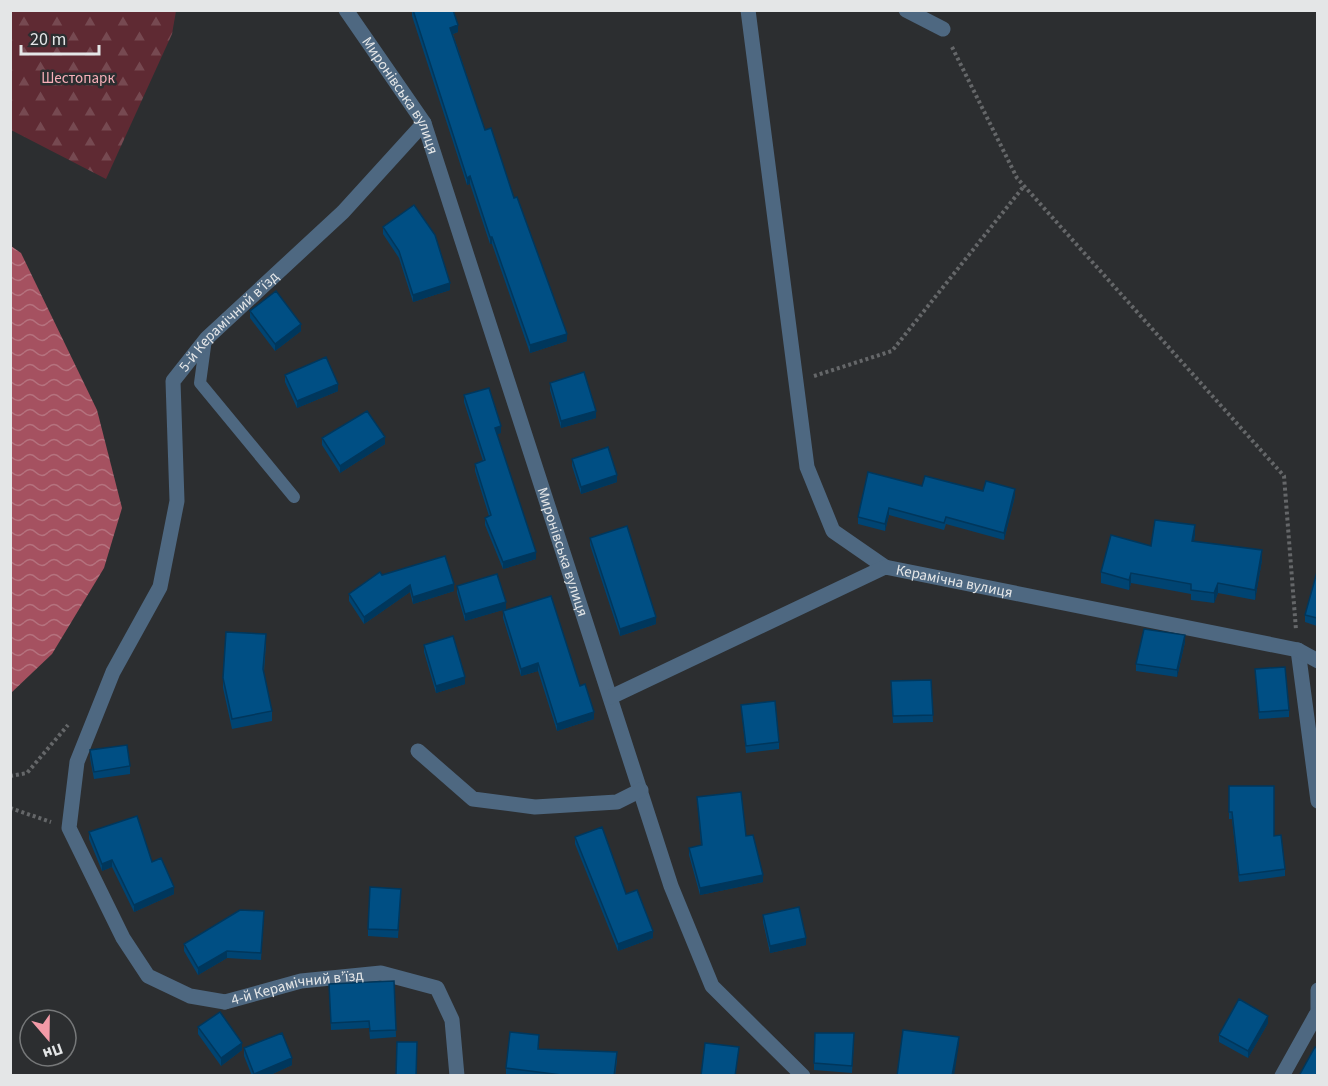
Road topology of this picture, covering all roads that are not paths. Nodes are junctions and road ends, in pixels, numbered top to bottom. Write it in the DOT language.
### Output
graph roads {
  1 [pos="345,10"];
  2 [pos="748,10"];
  3 [pos="906,10"];
  4 [pos="943,28"];
  5 [pos="424,123"];
  6 [pos="207,338"];
  7 [pos="294,497"];
  8 [pos="885,567"];
  9 [pos="1298,650"];
  10 [pos="1317,661"];
  11 [pos="611,697"];
  12 [pos="418,751"];
  13 [pos="641,790"];
  14 [pos="1317,801"];
  15 [pos="69,828"];
  16 [pos="1317,990"];
  17 [pos="1317,1015"];
  18 [pos="457,1076"];
  19 [pos="803,1076"];
  20 [pos="1282,1076"];
  1 -- 5 [label="street, Миронівська вулиця"];
  2 -- 8 [label="street"];
  3 -- 4 [label="street"];
  5 -- 6 [label="street, 5-й Керамічний в’їзд"];
  5 -- 11 [label="street, Миронівська вулиця"];
  6 -- 7 [label="lane"];
  6 -- 15 [label="street, 5-й Керамічний в’їзд"];
  8 -- 9 [label="street, Керамічна вулиця"];
  8 -- 11 [label="street, Керамічна вулиця"];
  9 -- 10 [label="street, Керамічна вулиця"];
  9 -- 14 [label="street"];
  11 -- 13 [label="street, Миронівська вулиця"];
  12 -- 13 [label="street"];
  13 -- 19 [label="street, Миронівська вулиця"];
  15 -- 18 [label="street, 4-й Керамічний в’їзд"];
  16 -- 17 [label="street"];
  17 -- 20 [label="street"];
}
